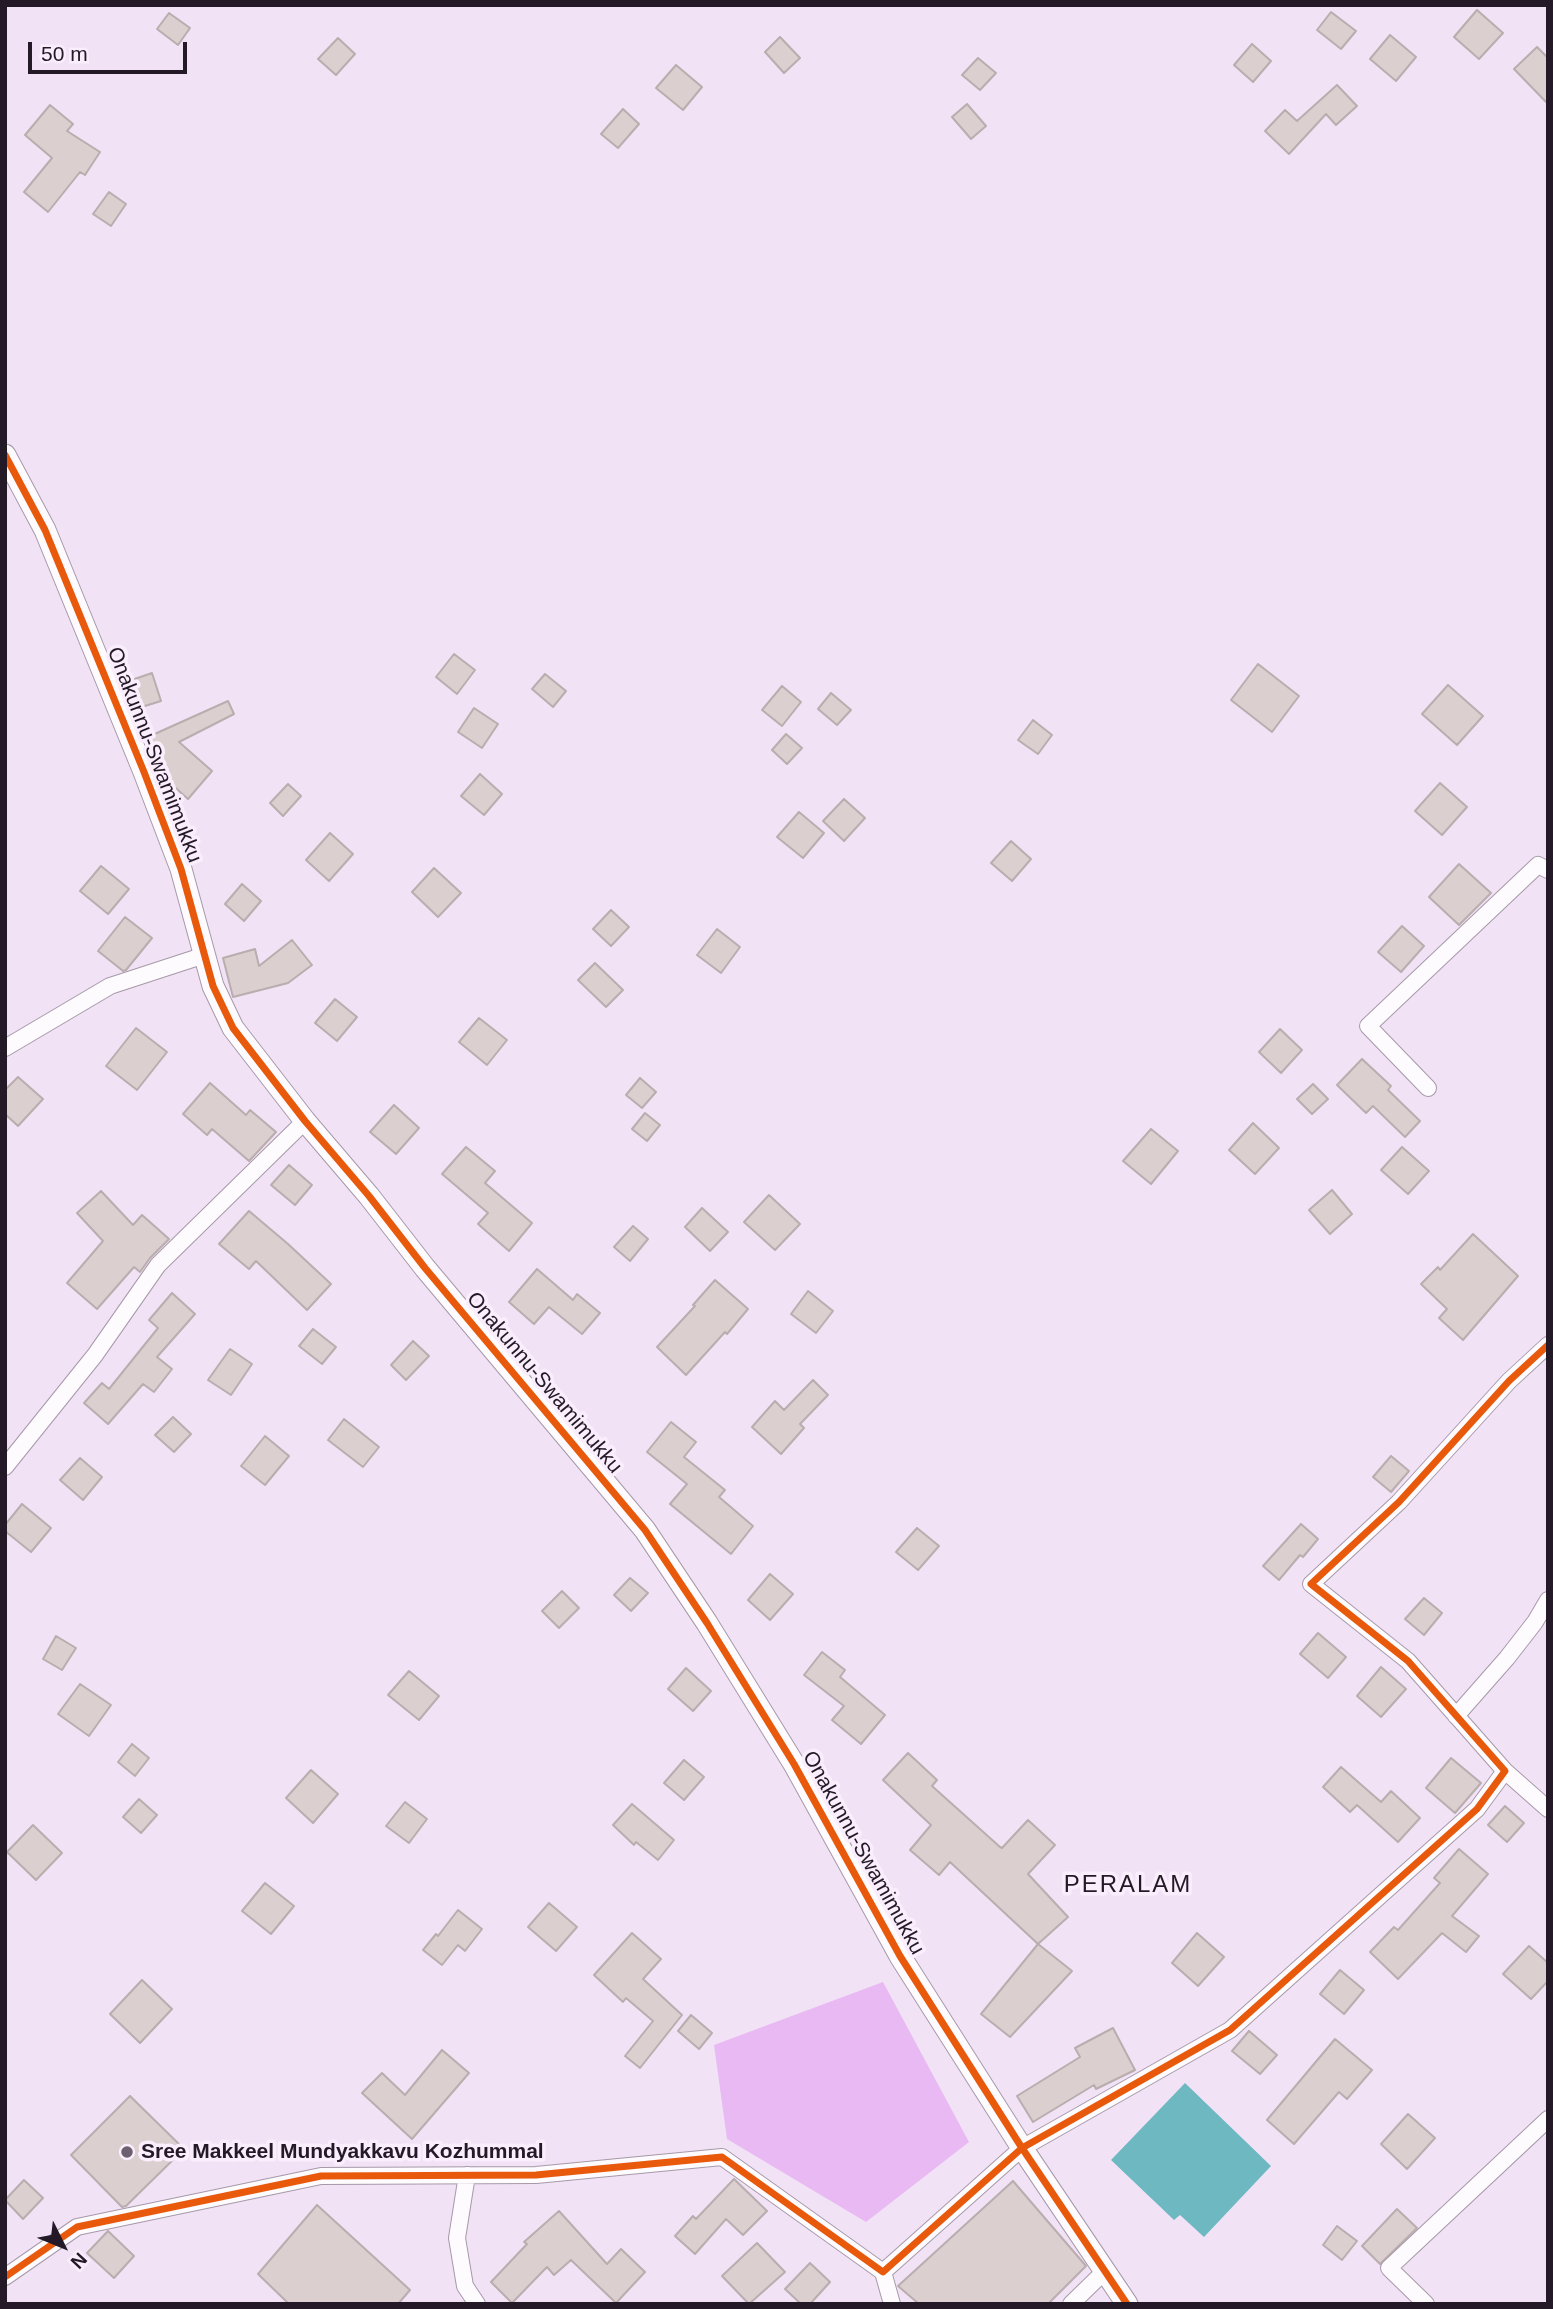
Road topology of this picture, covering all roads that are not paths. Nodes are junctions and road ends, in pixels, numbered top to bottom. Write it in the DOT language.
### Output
graph roads {
  1 [pos="5,455"];
  2 [pos="1548,870"];
  3 [pos="205,955"];
  4 [pos="5,1048"];
  5 [pos="1428,1088"];
  6 [pos="305,1121"];
  7 [pos="1548,1345"];
  8 [pos="5,1467"];
  9 [pos="1548,1600"];
  10 [pos="1456,1716"];
  11 [pos="1505,1771"];
  12 [pos="1548,1809"];
  13 [pos="1548,2119"];
  14 [pos="1022,2148"];
  15 [pos="467,2175"];
  16 [pos="1106,2270"];
  17 [pos="883,2272"];
  18 [pos="5,2277"];
  19 [pos="477,2304"];
  20 [pos="892,2304"];
  21 [pos="1070,2304"];
  22 [pos="1127,2304"];
  23 [pos="1426,2304"];
  1 -- 3 [label="street, Onakunnu-Swamimukku"];
  2 -- 5 [label="street"];
  3 -- 4 [label="street"];
  3 -- 6 [label="street, Onakunnu-Swamimukku"];
  6 -- 8 [label="street"];
  6 -- 14 [label="street, Onakunnu-Swamimukku"];
  7 -- 10 [label="street"];
  9 -- 10 [label="street"];
  10 -- 11 [label="street"];
  11 -- 12 [label="street"];
  11 -- 14 [label="street"];
  13 -- 23 [label="street"];
  14 -- 16 [label="street, Onakunnu-Swamimukku"];
  14 -- 17 [label="street"];
  15 -- 17 [label="street"];
  15 -- 18 [label="street"];
  15 -- 19 [label="street"];
  16 -- 21 [label="street"];
  16 -- 22 [label="street, Onakunnu-Swamimukku"];
  17 -- 20 [label="street"];
}
